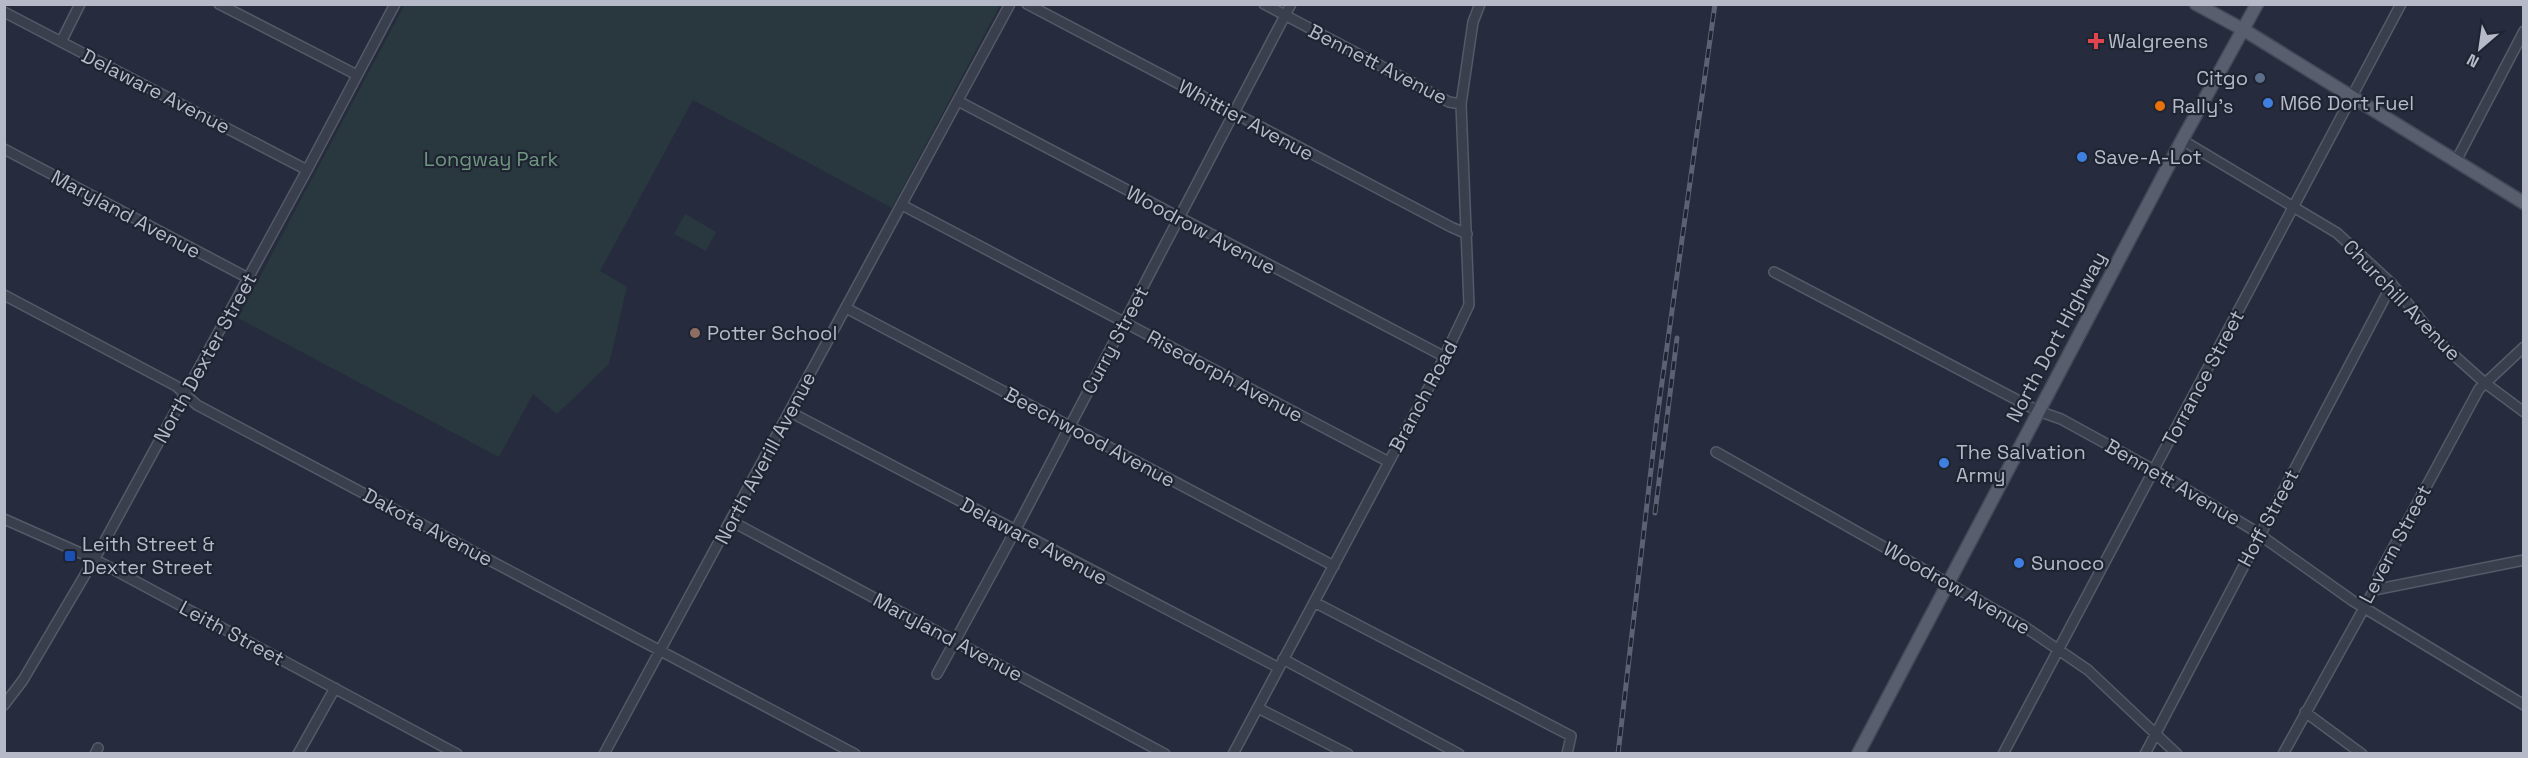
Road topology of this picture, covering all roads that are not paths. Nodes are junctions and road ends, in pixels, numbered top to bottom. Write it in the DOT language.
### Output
graph roads {
  1 [pos="80,4"];
  2 [pos="219,4"];
  3 [pos="395,4"];
  4 [pos="1010,4"];
  5 [pos="1027,4"];
  6 [pos="1264,4"];
  7 [pos="1291,4"];
  8 [pos="1480,4"];
  9 [pos="2196,4"];
  10 [pos="2257,4"];
  11 [pos="2401,4"];
  12 [pos="4,12"];
  13 [pos="1285,16"];
  14 [pos="2244,30"];
  15 [pos="2523,31"];
  16 [pos="61,42"];
  17 [pos="357,75"];
  18 [pos="2352,97"];
  19 [pos="958,101"];
  20 [pos="1461,104"];
  21 [pos="1233,113"];
  22 [pos="2182,140"];
  23 [pos="4,148"];
  24 [pos="2456,161"];
  25 [pos="307,170"];
  26 [pos="2523,202"];
  27 [pos="902,205"];
  28 [pos="2293,207"];
  29 [pos="1179,219"];
  30 [pos="1467,234"];
  31 [pos="1774,272"];
  32 [pos="248,278"];
  33 [pos="2392,284"];
  34 [pos="4,295"];
  35 [pos="846,308"];
  36 [pos="1124,322"];
  37 [pos="2523,347"];
  38 [pos="1445,357"];
  39 [pos="2485,383"];
  40 [pos="184,393"];
  41 [pos="2038,411"];
  42 [pos="790,412"];
  43 [pos="2523,412"];
  44 [pos="1069,427"];
  45 [pos="1716,452"];
  46 [pos="1389,462"];
  47 [pos="2154,470"];
  48 [pos="4,519"];
  49 [pos="731,521"];
  50 [pos="1015,531"];
  51 [pos="2260,533"];
  52 [pos="94,559"];
  53 [pos="2523,560"];
  54 [pos="1334,566"];
  55 [pos="1950,582"];
  56 [pos="2374,590"];
  57 [pos="1314,602"];
  58 [pos="2362,607"];
  59 [pos="956,641"];
  60 [pos="2059,649"];
  61 [pos="662,650"];
  62 [pos="1281,664"];
  63 [pos="937,674"];
  64 [pos="334,688"];
  65 [pos="4,705"];
  66 [pos="2523,705"];
  67 [pos="1258,708"];
  68 [pos="2305,712"];
  69 [pos="2156,733"];
  70 [pos="298,753"];
  71 [pos="457,753"];
  72 [pos="604,753"];
  73 [pos="855,753"];
  74 [pos="1165,753"];
  75 [pos="1233,753"];
  76 [pos="1348,753"];
  77 [pos="1459,753"];
  78 [pos="1567,753"];
  79 [pos="1858,753"];
  80 [pos="2003,753"];
  81 [pos="2145,753"];
  82 [pos="2177,753"];
  83 [pos="2283,753"];
  84 [pos="2362,753"];
  1 -- 16 [label="street"];
  2 -- 17 [label="street"];
  3 -- 17 [label="street, North Dexter Street"];
  4 -- 19 [label="street, North Averill Avenue"];
  5 -- 21 [label="street, Whittier Avenue"];
  6 -- 13 [label="street, Bennett Avenue"];
  7 -- 13 [label="street, Curry Street"];
  8 -- 20 [label="street, Branch Road"];
  9 -- 14 [label="main road"];
  10 -- 14 [label="main road, North Dort Highway"];
  11 -- 18 [label="street, Torrance Street"];
  12 -- 16 [label="street, Delaware Avenue"];
  13 -- 20 [label="street, Bennett Avenue"];
  13 -- 21 [label="street, Curry Street"];
  14 -- 18 [label="main road"];
  14 -- 22 [label="main road, North Dort Highway"];
  15 -- 24 [label="street"];
  16 -- 25 [label="street, Delaware Avenue"];
  17 -- 25 [label="street, North Dexter Street"];
  18 -- 24 [label="main road"];
  18 -- 28 [label="street, Torrance Street"];
  19 -- 27 [label="street, North Averill Avenue"];
  19 -- 29 [label="street, Woodrow Avenue"];
  20 -- 30 [label="street, Branch Road"];
  21 -- 29 [label="street, Curry Street"];
  21 -- 30 [label="street, Whittier Avenue"];
  22 -- 28 [label="street, Churchill Avenue"];
  22 -- 41 [label="main road, North Dort Highway"];
  23 -- 32 [label="street, Maryland Avenue"];
  24 -- 26 [label="main road"];
  25 -- 32 [label="street, North Dexter Street"];
  27 -- 35 [label="street, North Averill Avenue"];
  27 -- 36 [label="street, Risedorph Avenue"];
  28 -- 33 [label="street, Churchill Avenue"];
  28 -- 47 [label="street, Torrance Street"];
  29 -- 36 [label="street, Curry Street"];
  29 -- 38 [label="street, Woodrow Avenue"];
  30 -- 38 [label="street, Branch Road"];
  31 -- 41 [label="street, Bennett Avenue"];
  32 -- 40 [label="street, North Dexter Street"];
  33 -- 39 [label="street, Churchill Avenue"];
  33 -- 51 [label="street, Hoff Street"];
  34 -- 40 [label="street, Dakota Avenue"];
  35 -- 42 [label="street, North Averill Avenue"];
  35 -- 44 [label="street, Beechwood Avenue"];
  36 -- 44 [label="street, Curry Street"];
  36 -- 46 [label="street, Risedorph Avenue"];
  37 -- 39 [label="street, Levern Street"];
  38 -- 46 [label="street, Branch Road"];
  39 -- 43 [label="street, Churchill Avenue"];
  39 -- 56 [label="street, Levern Street"];
  40 -- 52 [label="street, North Dexter Street"];
  40 -- 61 [label="street, Dakota Avenue"];
  41 -- 47 [label="street, Bennett Avenue"];
  41 -- 55 [label="main road, North Dort Highway"];
  42 -- 49 [label="street, North Averill Avenue"];
  42 -- 50 [label="street, Delaware Avenue"];
  44 -- 50 [label="street, Curry Street"];
  44 -- 54 [label="street, Beechwood Avenue"];
  45 -- 55 [label="street, Woodrow Avenue"];
  46 -- 54 [label="street, Branch Road"];
  47 -- 51 [label="street, Bennett Avenue"];
  47 -- 60 [label="street, Torrance Street"];
  48 -- 52 [label="street, Leith Street"];
  49 -- 59 [label="street, Maryland Avenue"];
  49 -- 61 [label="street, North Averill Avenue"];
  50 -- 59 [label="street, Curry Street"];
  50 -- 62 [label="street, Delaware Avenue"];
  51 -- 58 [label="street, Bennett Avenue"];
  51 -- 69 [label="street, Hoff Street"];
  52 -- 64 [label="street, Leith Street"];
  52 -- 65 [label="street, North Dexter Street"];
  53 -- 56 [label="street"];
  54 -- 57 [label="street, Branch Road"];
  55 -- 60 [label="street, Woodrow Avenue"];
  55 -- 79 [label="main road, North Dort Highway"];
  56 -- 58 [label="street, Levern Street"];
  57 -- 62 [label="street, Branch Road"];
  57 -- 78 [label="street"];
  58 -- 66 [label="street, Bennett Avenue"];
  58 -- 68 [label="street, Levern Street"];
  59 -- 63 [label="street, Curry Street"];
  59 -- 74 [label="street, Maryland Avenue"];
  60 -- 69 [label="street, Woodrow Avenue"];
  60 -- 80 [label="street, Torrance Street"];
  61 -- 72 [label="street, North Averill Avenue"];
  61 -- 73 [label="street, Dakota Avenue"];
  62 -- 67 [label="street, Branch Road"];
  62 -- 77 [label="street, Delaware Avenue"];
  64 -- 70 [label="street"];
  64 -- 71 [label="street, Leith Street"];
  67 -- 75 [label="street, Branch Road"];
  67 -- 76 [label="street"];
  68 -- 83 [label="street, Levern Street"];
  68 -- 84 [label="street"];
  69 -- 81 [label="street, Hoff Street"];
  69 -- 82 [label="street, Woodrow Avenue"];
}
